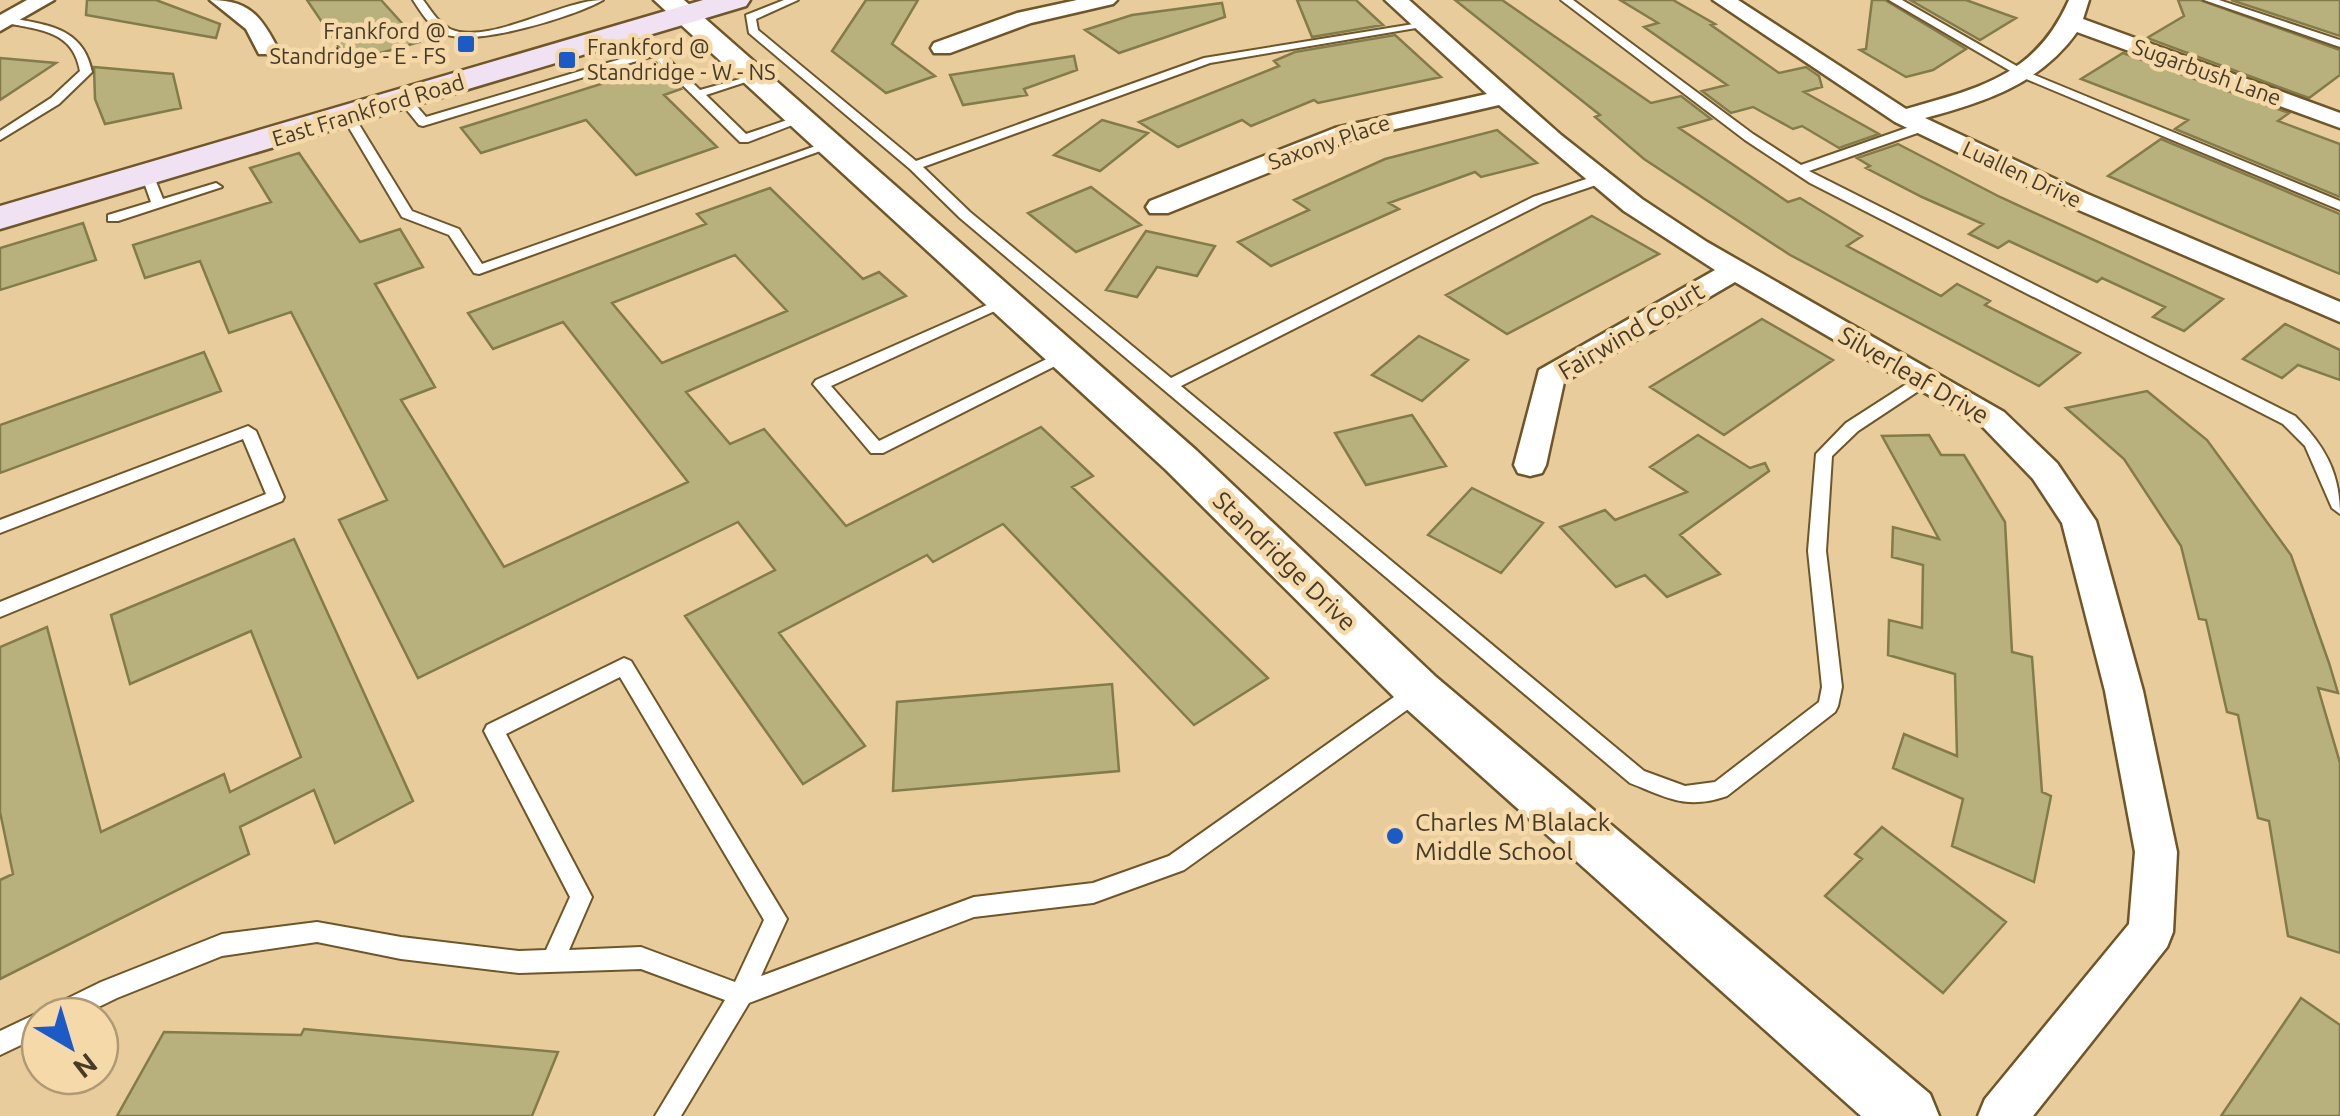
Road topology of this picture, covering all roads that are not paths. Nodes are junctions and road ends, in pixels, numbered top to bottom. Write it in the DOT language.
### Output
graph roads {
  1 [pos="43,0"];
  2 [pos="221,0"];
  3 [pos="418,0"];
  4 [pos="598,0"];
  5 [pos="735,0"];
  6 [pos="794,0"];
  7 [pos="1106,0"];
  8 [pos="1396,0"];
  9 [pos="1566,0"];
  10 [pos="1724,0"];
  11 [pos="1894,0"];
  12 [pos="2209,0"];
  13 [pos="671,5"];
  14 [pos="2076,12"];
  15 [pos="3,22"];
  16 [pos="1422,24"];
  17 [pos="2340,44"];
  18 [pos="623,47"];
  19 [pos="942,48"];
  20 [pos="267,49"];
  21 [pos="2023,74"];
  22 [pos="754,76"];
  23 [pos="698,94"];
  24 [pos="1505,96"];
  25 [pos="348,116"];
  26 [pos="2340,121"];
  27 [pos="1912,122"];
  28 [pos="817,132"];
  29 [pos="0,136"];
  30 [pos="914,166"];
  31 [pos="1800,170"];
  32 [pos="1600,178"];
  33 [pos="216,187"];
  34 [pos="153,189"];
  35 [pos="0,190"];
  36 [pos="2340,206"];
  37 [pos="1159,207"];
  38 [pos="0,218"];
  39 [pos="114,218"];
  40 [pos="1736,270"];
  41 [pos="1004,300"];
  42 [pos="2340,313"];
  43 [pos="1066,356"];
  44 [pos="1924,380"];
  45 [pos="1170,385"];
  46 [pos="1530,465"];
  47 [pos="2340,508"];
  48 [pos="0,527"];
  49 [pos="0,610"];
  50 [pos="1419,691"];
  51 [pos="553,961"];
  52 [pos="97,996"];
  53 [pos="741,996"];
  54 [pos="667,1116"];
  55 [pos="1908,1116"];
  56 [pos="2002,1116"];
  1 -- 15 [label="street"];
  2 -- 20 [label="street"];
  3 -- 4 [label="lane"];
  5 -- 13 [label="main road, East Frankford Road"];
  6 -- 30 [label="lane"];
  7 -- 19 [label="street"];
  8 -- 16 [label="street, Silverleaf Drive"];
  9 -- 31 [label="lane"];
  10 -- 27 [label="street, Luallen Drive"];
  11 -- 21 [label="lane"];
  12 -- 17 [label="lane"];
  13 -- 18 [label="main road, East Frankford Road"];
  13 -- 22 [label="street, Standridge Drive"];
  13 -- 35 [label="main road, East Frankford Road"];
  14 -- 21 [label="street"];
  14 -- 26 [label="street, Sugarbush Lane"];
  15 -- 29 [label="lane"];
  16 -- 24 [label="street, Silverleaf Drive"];
  16 -- 30 [label="lane"];
  18 -- 23 [label="lane"];
  18 -- 25 [label="main road, East Frankford Road"];
  21 -- 27 [label="street"];
  21 -- 36 [label="lane"];
  22 -- 23 [label="lane"];
  22 -- 28 [label="street, Standridge Drive"];
  23 -- 28 [label="lane"];
  24 -- 32 [label="street, Silverleaf Drive"];
  24 -- 37 [label="street, Saxony Place"];
  25 -- 28 [label="lane"];
  25 -- 34 [label="main road, East Frankford Road"];
  27 -- 31 [label="lane"];
  27 -- 42 [label="street, Luallen Drive"];
  28 -- 41 [label="street, Standridge Drive"];
  30 -- 45 [label="lane"];
  31 -- 47 [label="lane"];
  32 -- 40 [label="street, Silverleaf Drive"];
  32 -- 45 [label="lane"];
  33 -- 34 [label="lane"];
  34 -- 38 [label="main road, East Frankford Road"];
  34 -- 39 [label="lane"];
  40 -- 44 [label="street, Silverleaf Drive"];
  40 -- 46 [label="street, Fairwind Court"];
  41 -- 43 [label="street, Standridge Drive"];
  41 -- 43 [label="lane"];
  43 -- 50 [label="street, Standridge Drive"];
  44 -- 45 [label="lane"];
  44 -- 56 [label="street, Silverleaf Drive"];
  48 -- 49 [label="lane"];
  50 -- 53 [label="lane"];
  50 -- 55 [label="street, Standridge Drive"];
  51 -- 52 [label="lane"];
  51 -- 53 [label="lane"];
  51 -- 53 [label="lane"];
  53 -- 54 [label="lane"];
}
